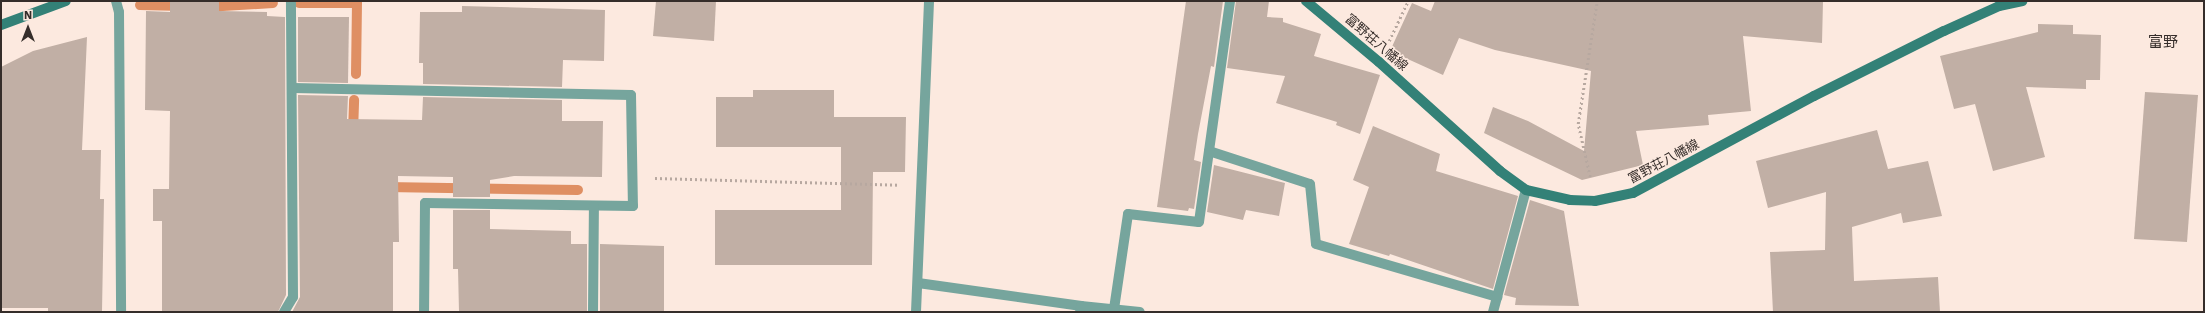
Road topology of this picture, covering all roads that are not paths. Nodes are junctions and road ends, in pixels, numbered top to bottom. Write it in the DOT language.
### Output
graph roads {
  1 [pos="66,1"];
  2 [pos="116,1"];
  3 [pos="291,1"];
  4 [pos="929,1"];
  5 [pos="1230,1"];
  6 [pos="1306,1"];
  7 [pos="2022,1"];
  8 [pos="1999,4"];
  9 [pos="1,25"];
  10 [pos="293,88"];
  11 [pos="1209,151"];
  12 [pos="1526,190"];
  13 [pos="594,206"];
  14 [pos="918,283"];
  15 [pos="1497,297"];
  16 [pos="1081,309"];
  17 [pos="1114,309"];
  18 [pos="121,312"];
  19 [pos="284,312"];
  20 [pos="424,312"];
  21 [pos="593,312"];
  22 [pos="916,312"];
  23 [pos="1140,312"];
  24 [pos="1493,312"];
  1 -- 9 [label="main road"];
  2 -- 18 [label="street"];
  3 -- 10 [label="street"];
  4 -- 14 [label="street"];
  5 -- 11 [label="street"];
  6 -- 12 [label="main road, 富野荘八幡線"];
  7 -- 8 [label="main road, 富野荘八幡線"];
  8 -- 12 [label="main road, 富野荘八幡線"];
  10 -- 13 [label="street"];
  10 -- 19 [label="street"];
  11 -- 15 [label="street"];
  11 -- 17 [label="street"];
  12 -- 15 [label="street"];
  13 -- 20 [label="street"];
  13 -- 21 [label="street"];
  14 -- 16 [label="street"];
  14 -- 22 [label="street"];
  15 -- 24 [label="street"];
  16 -- 17 [label="street"];
  17 -- 23 [label="street"];
}
